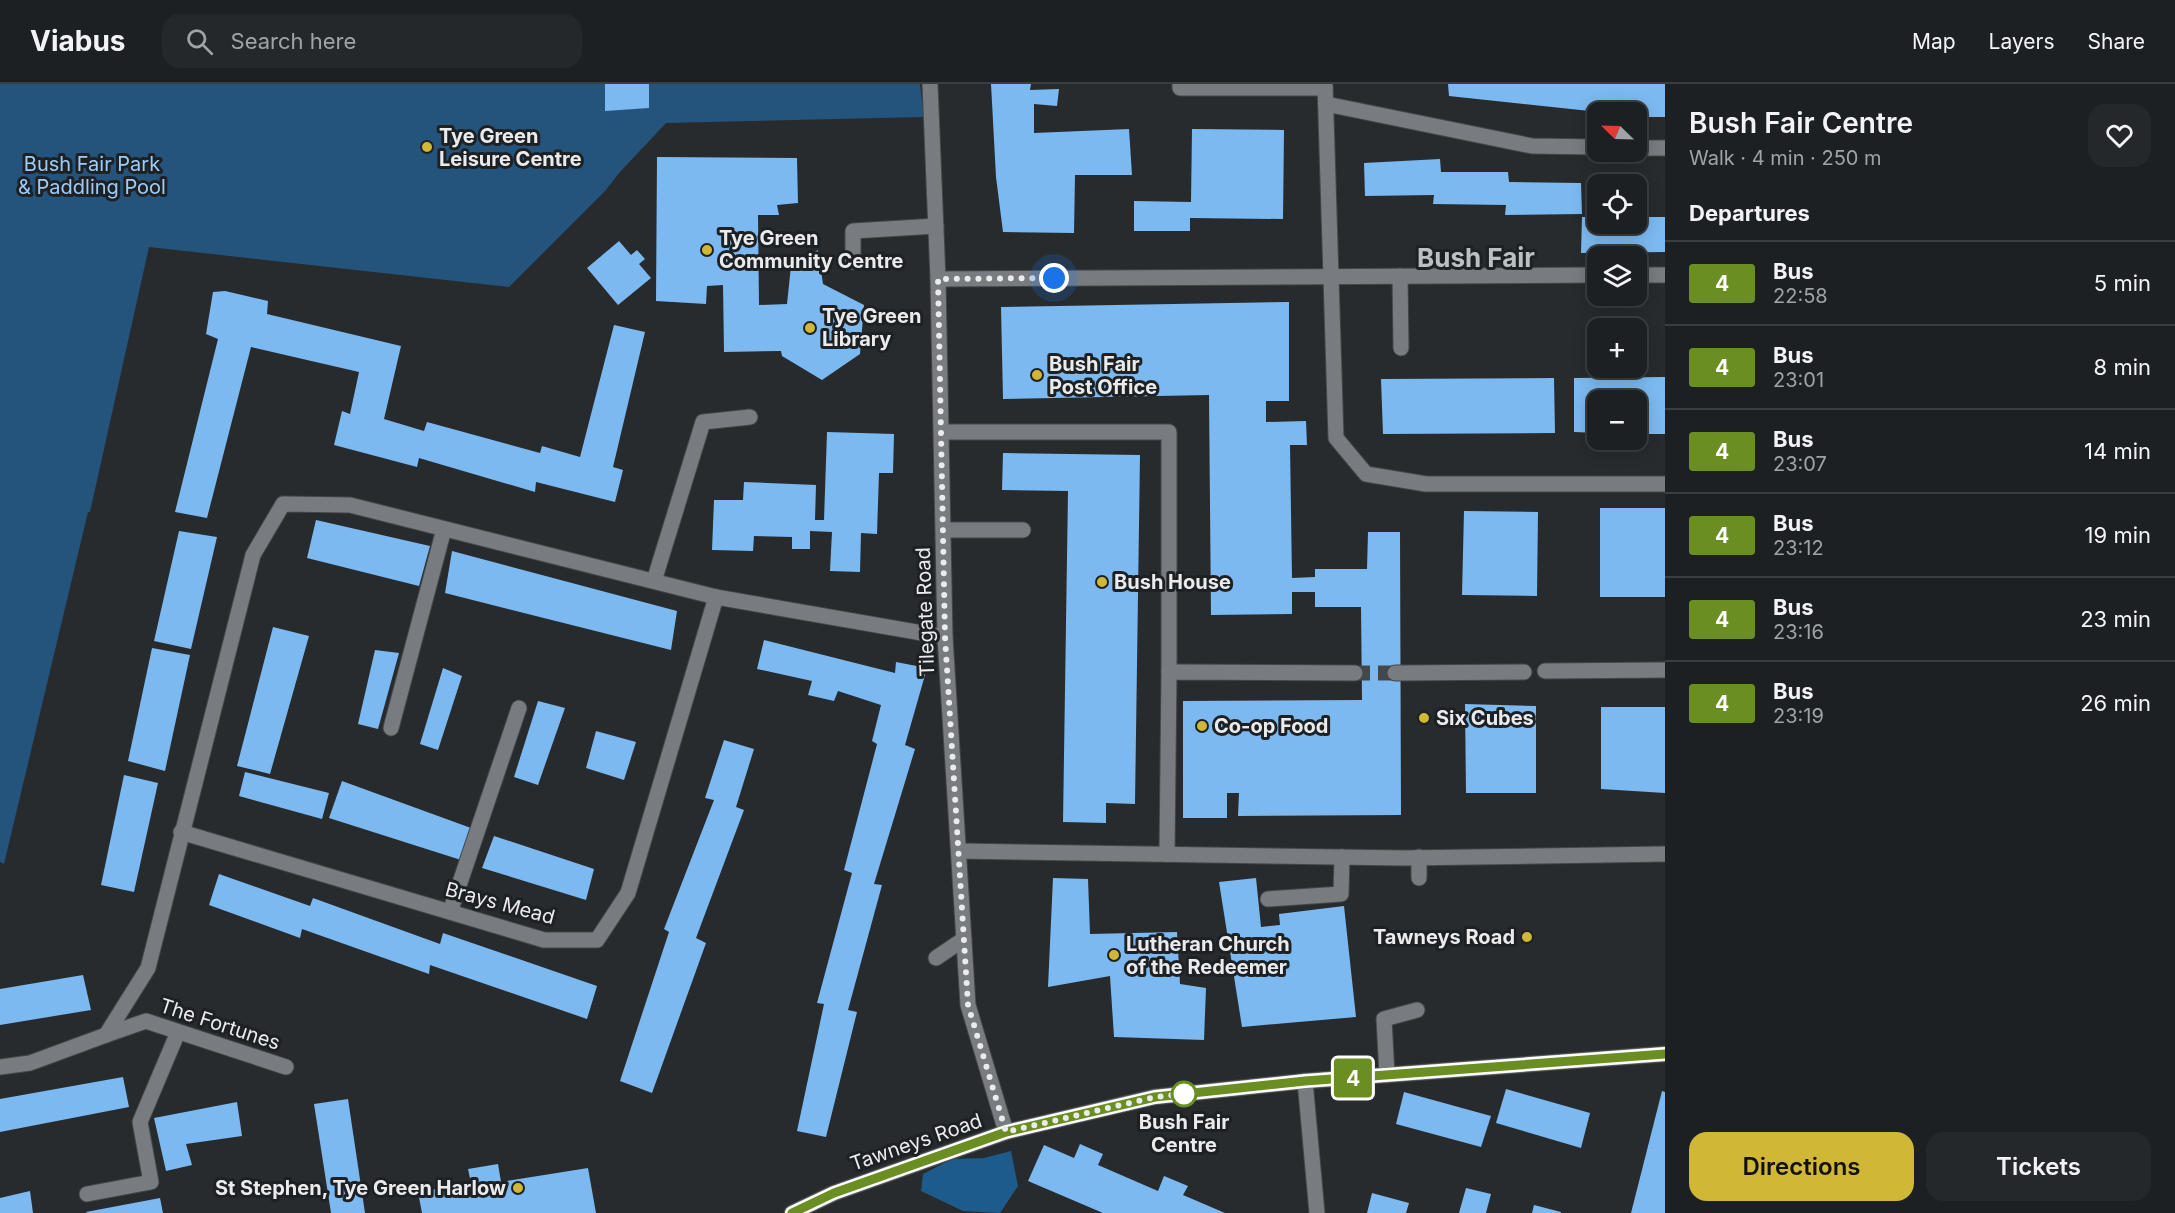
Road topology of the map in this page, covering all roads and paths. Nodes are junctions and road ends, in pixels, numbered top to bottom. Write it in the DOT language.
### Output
graph roads {
  1 [pos="930,84"];
  2 [pos="1180,84"];
  3 [pos="1325,86"];
  4 [pos="1326,104"];
  5 [pos="1587,147"];
  6 [pos="1647,148"];
  7 [pos="1665,148"];
  8 [pos="936,226"];
  9 [pos="853,262"];
  10 [pos="1587,275"];
  11 [pos="1647,275"];
  12 [pos="1665,275"];
  13 [pos="1400,276"];
  14 [pos="1331,277"];
  15 [pos="938,279"];
  16 [pos="1401,348"];
  17 [pos="750,417"];
  18 [pos="942,432"];
  19 [pos="1665,484"];
  20 [pos="444,529"];
  21 [pos="944,530"];
  22 [pos="1023,530"];
  23 [pos="654,581"];
  24 [pos="716,597"];
  25 [pos="945,637"];
  26 [pos="1665,670"];
  27 [pos="1545,671"];
  28 [pos="1169,672"];
  29 [pos="1524,672"];
  30 [pos="1395,673"];
  31 [pos="1355,674"];
  32 [pos="519,708"];
  33 [pos="391,728"];
  34 [pos="181,832"];
  35 [pos="960,852"];
  36 [pos="1665,854"];
  37 [pos="1167,855"];
  38 [pos="1342,857"];
  39 [pos="1419,857"];
  40 [pos="1419,878"];
  41 [pos="1268,899"];
  42 [pos="450,912"];
  43 [pos="964,939"];
  44 [pos="936,958"];
  45 [pos="1417,1010"];
  46 [pos="178,1032"];
  47 [pos="106,1035"];
  48 [pos="1665,1054"];
  49 [pos="0,1067"];
  50 [pos="286,1067"];
  51 [pos="1387,1075"];
  52 [pos="1305,1081"];
  53 [pos="1006,1132"];
  54 [pos="87,1194"];
  55 [pos="792,1213"];
  56 [pos="1317,1213"];
  1 -- 8 [label="street, Tilegate Road"];
  2 -- 3 [label="street"];
  3 -- 4 [label="street"];
  4 -- 5 [label="street"];
  4 -- 14 [label="street"];
  6 -- 7 [label="street"];
  8 -- 9 [label="street"];
  8 -- 15 [label="street, Tilegate Road"];
  10 -- 13 [label="street"];
  11 -- 12 [label="street"];
  13 -- 14 [label="street"];
  13 -- 16 [label="street"];
  14 -- 15 [label="street"];
  14 -- 19 [label="street"];
  15 -- 18 [label="street, Tilegate Road"];
  17 -- 23 [label="street"];
  18 -- 21 [label="street, Tilegate Road"];
  18 -- 28 [label="street"];
  20 -- 23 [label="street"];
  20 -- 33 [label="street"];
  20 -- 34 [label="street"];
  21 -- 22 [label="street"];
  21 -- 25 [label="street, Tilegate Road"];
  23 -- 24 [label="street"];
  24 -- 25 [label="street"];
  24 -- 42 [label="street, Brays Mead"];
  25 -- 35 [label="street, Tilegate Road"];
  26 -- 27 [label="street"];
  28 -- 31 [label="street"];
  28 -- 37 [label="street"];
  29 -- 30 [label="street"];
  32 -- 42 [label="street"];
  34 -- 42 [label="street, Brays Mead"];
  34 -- 47 [label="street, The Fortunes"];
  35 -- 37 [label="street"];
  35 -- 43 [label="street, Tilegate Road"];
  36 -- 39 [label="street"];
  37 -- 38 [label="street"];
  38 -- 39 [label="street"];
  38 -- 41 [label="street"];
  39 -- 40 [label="street"];
  43 -- 44 [label="street"];
  43 -- 53 [label="street, Tilegate Road"];
  45 -- 51 [label="street"];
  46 -- 47 [label="street, The Fortunes"];
  46 -- 50 [label="street, The Fortunes"];
  46 -- 54 [label="street"];
  47 -- 49 [label="street, The Fortunes"];
  48 -- 51 [label="street, Tawneys Road"];
  51 -- 52 [label="street, Tawneys Road"];
  52 -- 53 [label="street, Tawneys Road"];
  52 -- 56 [label="street"];
  53 -- 55 [label="street, Tawneys Road"];
}
